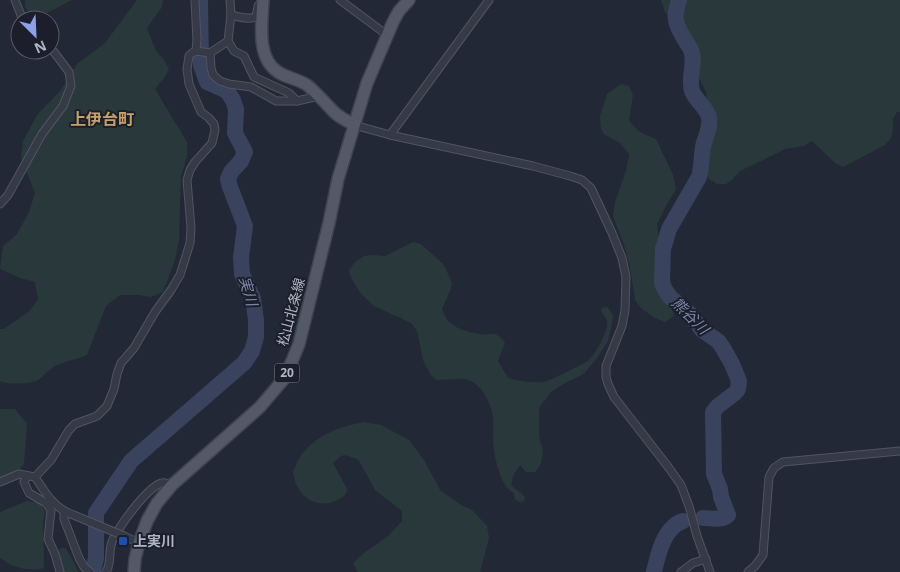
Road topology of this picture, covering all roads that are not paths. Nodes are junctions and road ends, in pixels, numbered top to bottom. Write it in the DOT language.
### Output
graph roads {
  1 [pos="230,0"];
  2 [pos="340,0"];
  3 [pos="409,0"];
  4 [pos="489,0"];
  5 [pos="197,1"];
  6 [pos="262,3"];
  7 [pos="231,15"];
  8 [pos="387,35"];
  9 [pos="228,41"];
  10 [pos="197,51"];
  11 [pos="209,53"];
  12 [pos="60,60"];
  13 [pos="318,96"];
  14 [pos="297,101"];
  15 [pos="354,125"];
  16 [pos="390,135"];
  17 [pos="0,204"];
  18 [pos="900,450"];
  19 [pos="31,477"];
  20 [pos="0,482"];
  21 [pos="172,485"];
  22 [pos="68,513"];
  23 [pos="139,543"];
  24 [pos="706,559"];
  25 [pos="60,572"];
  26 [pos="89,572"];
  27 [pos="106,572"];
  28 [pos="134,572"];
  29 [pos="681,572"];
  30 [pos="710,572"];
  31 [pos="748,572"];
  1 -- 7 [label="street"];
  2 -- 8 [label="street"];
  3 -- 8 [label="main road, 松山北条線 / 20"];
  4 -- 16 [label="street"];
  5 -- 10 [label="street"];
  6 -- 7 [label="street"];
  6 -- 13 [label="main road"];
  7 -- 9 [label="street"];
  8 -- 15 [label="main road, 松山北条線 / 20"];
  9 -- 11 [label="street"];
  9 -- 14 [label="street"];
  10 -- 11 [label="street"];
  10 -- 19 [label="street"];
  11 -- 14 [label="street"];
  12 -- 17 [label="street"];
  13 -- 14 [label="street"];
  13 -- 15 [label="main road"];
  15 -- 16 [label="street"];
  15 -- 21 [label="main road, 松山北条線 / 20"];
  16 -- 24 [label="street"];
  18 -- 31 [label="street"];
  19 -- 20 [label="street"];
  19 -- 22 [label="street"];
  19 -- 25 [label="street"];
  21 -- 23 [label="main road, 松山北条線 / 20"];
  21 -- 27 [label="street"];
  22 -- 23 [label="street, bridge"];
  22 -- 26 [label="street"];
  23 -- 28 [label="main road, 松山北条線 / 20"];
  24 -- 29 [label="street"];
  24 -- 30 [label="street"];
}
